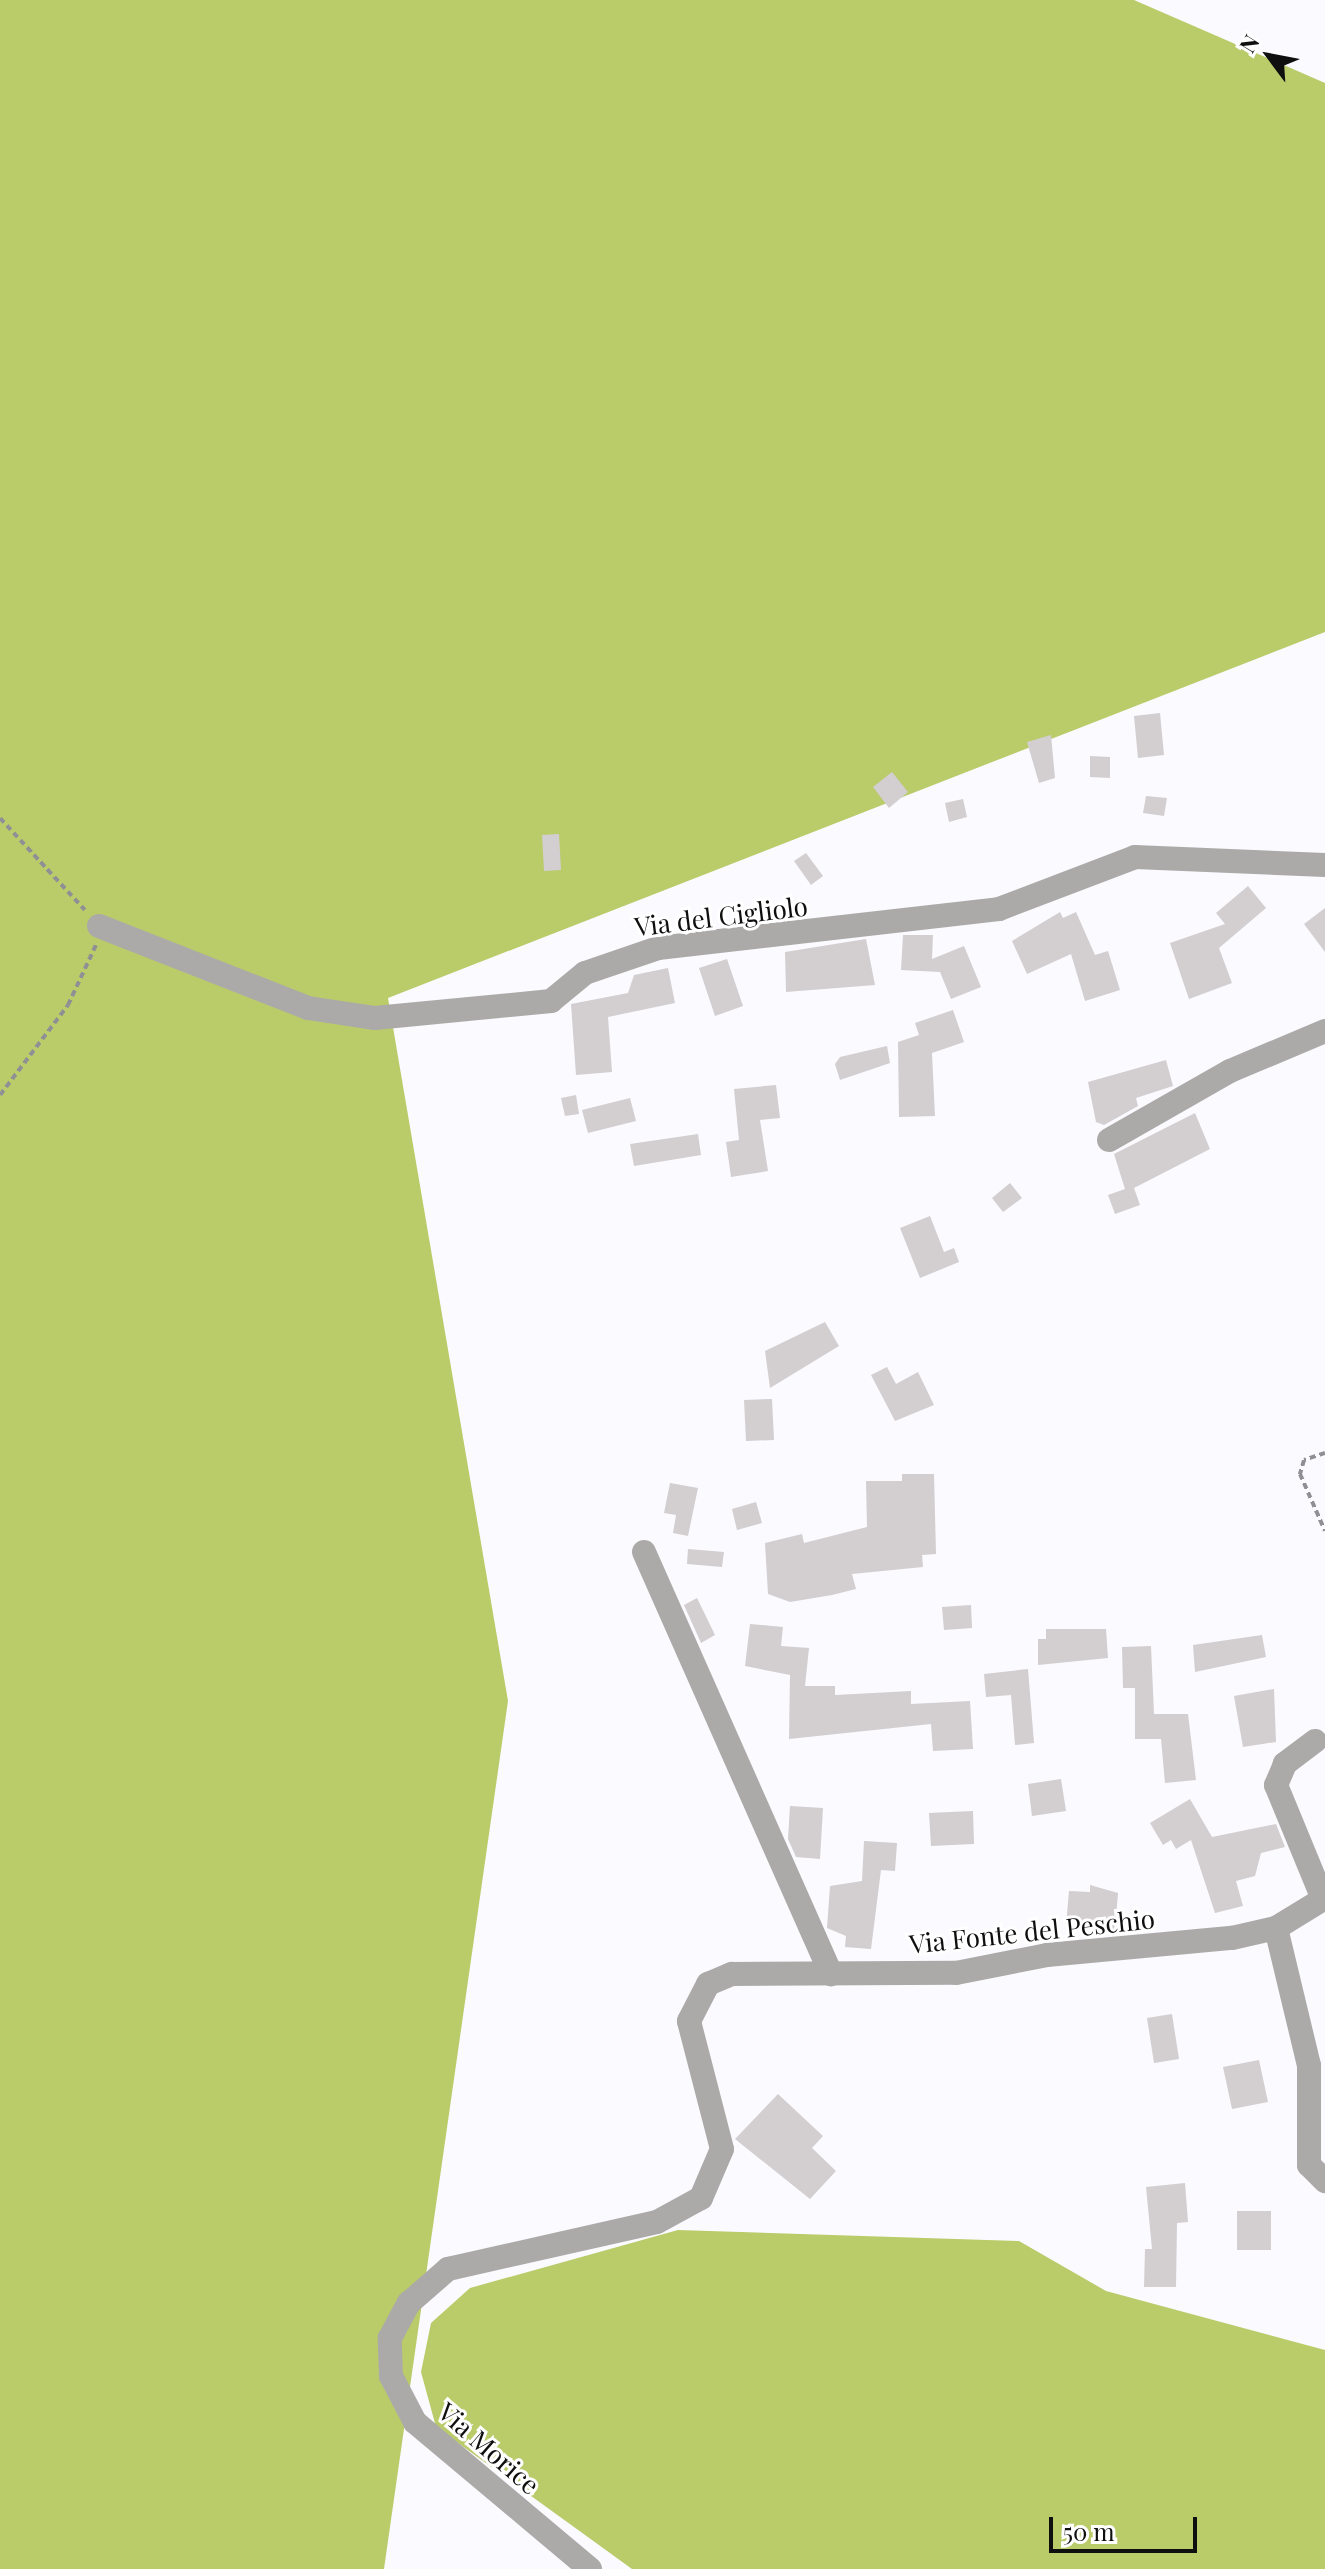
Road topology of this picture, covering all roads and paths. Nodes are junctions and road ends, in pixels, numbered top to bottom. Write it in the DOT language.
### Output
graph roads {
  1 [pos="0,818"];
  2 [pos="1325,865"];
  3 [pos="99,926"];
  4 [pos="1325,1031"];
  5 [pos="0,1095"];
  6 [pos="1109,1140"];
  7 [pos="1325,1453"];
  8 [pos="1325,1531"];
  9 [pos="644,1552"];
  10 [pos="1315,1741"];
  11 [pos="1324,1899"];
  12 [pos="1276,1928"];
  13 [pos="831,1974"];
  14 [pos="1325,2181"];
  15 [pos="389,2345"];
  16 [pos="590,2569"];
  1 -- 3 [label="path"];
  2 -- 3 [label="street, Via del Cigliolo"];
  3 -- 5 [label="path"];
  4 -- 6 [label="street"];
  7 -- 8 [label="path"];
  9 -- 13 [label="street"];
  10 -- 11 [label="street"];
  11 -- 12 [label="street, Via Fonte del Peschio"];
  12 -- 13 [label="street, Via Fonte del Peschio"];
  12 -- 14 [label="street"];
  13 -- 15 [label="street, Via Fonte del Peschio"];
  15 -- 16 [label="street, Via Morice"];
}
